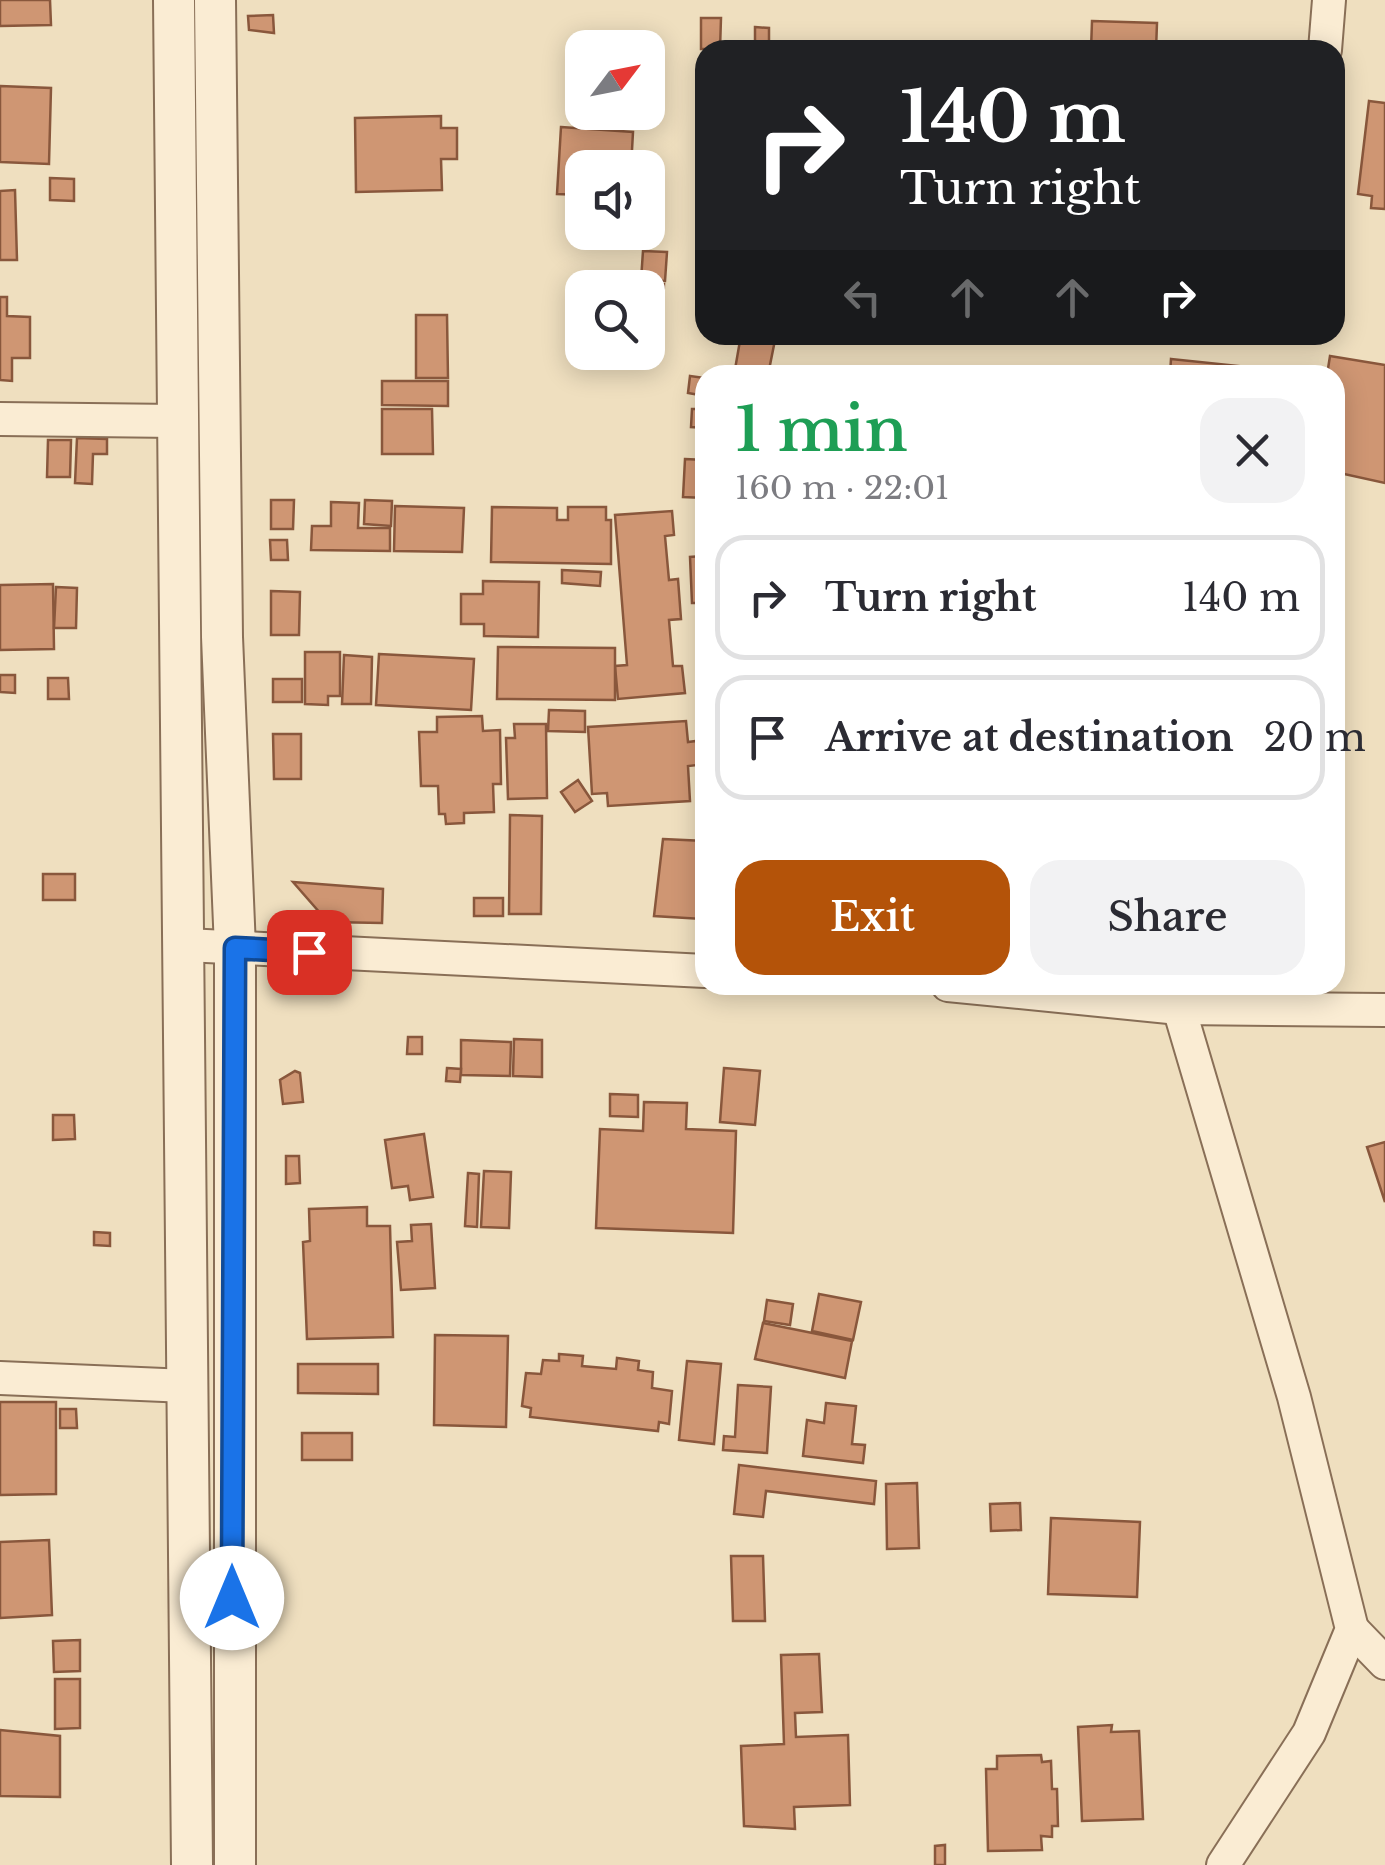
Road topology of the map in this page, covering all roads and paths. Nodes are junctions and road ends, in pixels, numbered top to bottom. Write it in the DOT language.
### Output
graph roads {
  1 [pos="174,0"];
  2 [pos="214,0"];
  3 [pos="1329,0"];
  4 [pos="1326,40"];
  5 [pos="0,419"];
  6 [pos="177,422"];
  7 [pos="186,946"];
  8 [pos="235,948"];
  9 [pos="695,971"];
  10 [pos="1048,995"];
  11 [pos="1179,1008"];
  12 [pos="1385,1010"];
  13 [pos="0,1378"];
  14 [pos="188,1386"];
  15 [pos="1352,1629"];
  16 [pos="1385,1663"];
  17 [pos="192,1865"];
  18 [pos="234,1865"];
  19 [pos="1223,1865"];
  1 -- 6 [label="street"];
  2 -- 8 [label="street"];
  3 -- 4 [label="street"];
  5 -- 6 [label="street"];
  6 -- 7 [label="street"];
  7 -- 8 [label="street"];
  7 -- 14 [label="street"];
  8 -- 9 [label="street"];
  8 -- 18 [label="street"];
  10 -- 11 [label="street"];
  11 -- 12 [label="street"];
  11 -- 15 [label="street"];
  13 -- 14 [label="street"];
  14 -- 17 [label="street"];
  15 -- 16 [label="street"];
  15 -- 19 [label="street"];
}
